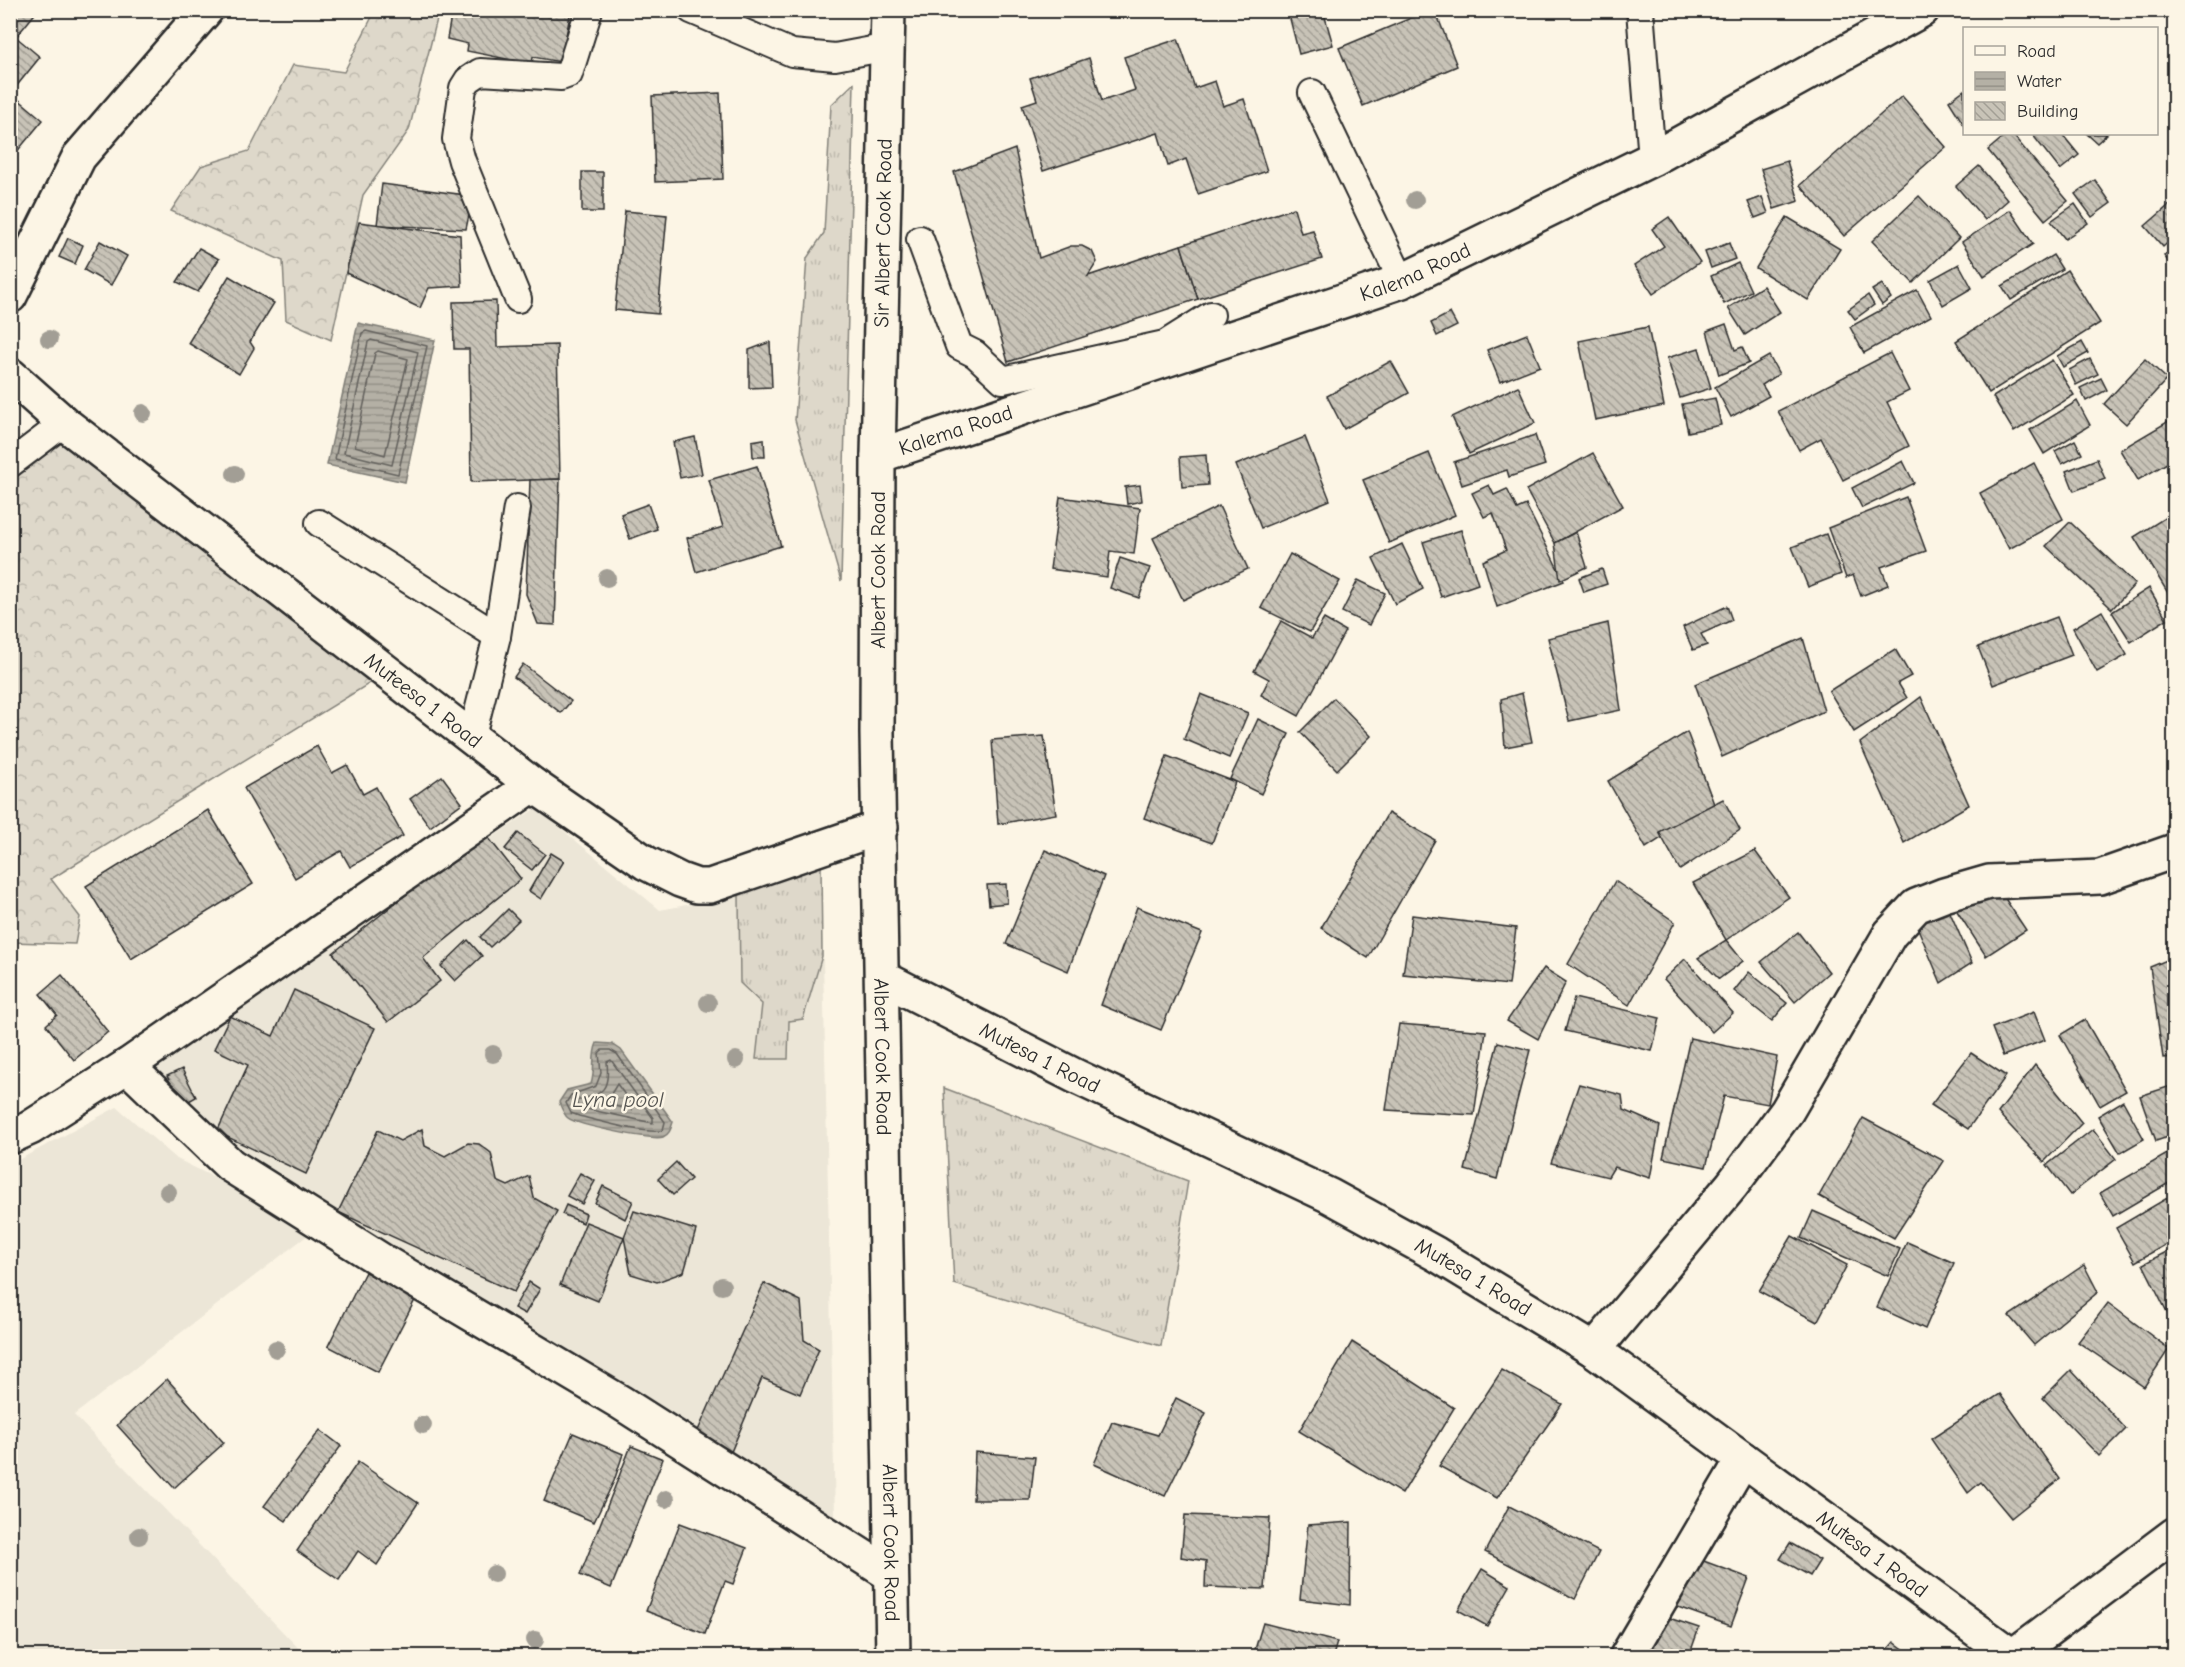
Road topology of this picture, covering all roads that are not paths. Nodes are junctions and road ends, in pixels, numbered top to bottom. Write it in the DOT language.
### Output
graph roads {
  1 [pos="206,10"];
  2 [pos="589,10"];
  3 [pos="691,10"];
  4 [pos="888,10"];
  5 [pos="1640,10"];
  6 [pos="1922,10"];
  7 [pos="888,47"];
  8 [pos="1312,93"];
  9 [pos="1652,159"];
  10 [pos="920,238"];
  11 [pos="1402,281"];
  12 [pos="10,296"];
  13 [pos="518,299"];
  14 [pos="1211,315"];
  15 [pos="1245,333"];
  16 [pos="1165,344"];
  17 [pos="10,375"];
  18 [pos="64,423"];
  19 [pos="878,456"];
  20 [pos="10,464"];
  21 [pos="516,508"];
  22 [pos="319,523"];
  23 [pos="496,636"];
  24 [pos="472,736"];
  25 [pos="533,785"];
  26 [pos="881,827"];
  27 [pos="2175,851"];
  28 [pos="883,978"];
  29 [pos="127,1066"];
  30 [pos="10,1137"];
  31 [pos="1594,1350"];
  32 [pos="1743,1459"];
  33 [pos="2175,1535"];
  34 [pos="890,1574"];
  35 [pos="894,1656"];
  36 [pos="1626,1656"];
  37 [pos="2012,1656"];
  1 -- 12 [label="street"];
  2 -- 13 [label="lane"];
  3 -- 7 [label="lane"];
  4 -- 7 [label="street, Sir Albert Cook Road"];
  5 -- 9 [label="lane"];
  6 -- 9 [label="street, Kalema Road"];
  7 -- 19 [label="street, Sir Albert Cook Road"];
  8 -- 11 [label="lane"];
  9 -- 11 [label="street, Kalema Road"];
  10 -- 16 [label="lane"];
  11 -- 15 [label="street, Kalema Road"];
  14 -- 16 [label="lane"];
  15 -- 16 [label="lane"];
  15 -- 19 [label="street, Kalema Road"];
  17 -- 18 [label="street, Muteesa 1 Road"];
  18 -- 20 [label="lane"];
  18 -- 24 [label="street, Muteesa 1 Road"];
  19 -- 26 [label="street, Albert Cook Road"];
  21 -- 23 [label="lane"];
  22 -- 23 [label="lane"];
  23 -- 24 [label="lane"];
  24 -- 25 [label="street, Muteesa 1 Road"];
  25 -- 26 [label="street, Muteesa 1 Road"];
  25 -- 29 [label="street"];
  26 -- 28 [label="street, Albert Cook Road"];
  27 -- 31 [label="street"];
  28 -- 31 [label="street, Mutesa 1 Road"];
  28 -- 34 [label="street, Albert Cook Road"];
  29 -- 30 [label="street"];
  29 -- 34 [label="street"];
  31 -- 32 [label="street, Mutesa 1 Road"];
  32 -- 36 [label="street"];
  32 -- 37 [label="street, Mutesa 1 Road"];
  33 -- 37 [label="street"];
  34 -- 35 [label="street, Albert Cook Road"];
}
